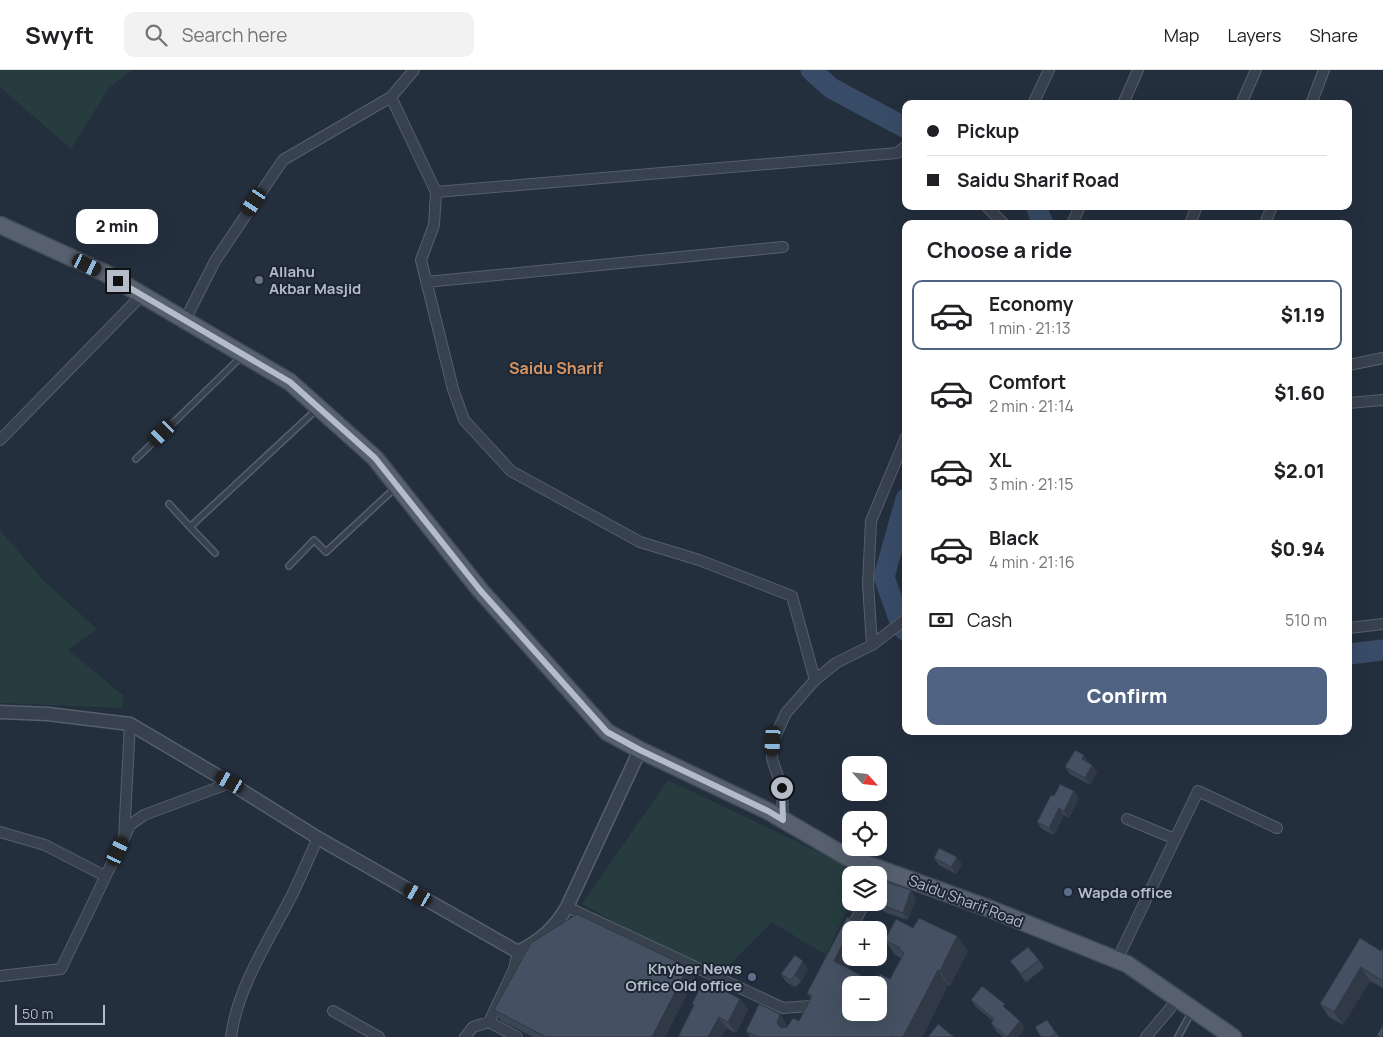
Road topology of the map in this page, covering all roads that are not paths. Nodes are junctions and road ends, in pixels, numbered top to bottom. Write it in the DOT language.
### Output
graph roads {
  1 [pos="414,70"];
  2 [pos="1049,70"];
  3 [pos="1138,70"];
  4 [pos="1256,70"];
  5 [pos="1324,70"];
  6 [pos="391,98"];
  7 [pos="1035,100"];
  8 [pos="1125,100"];
  9 [pos="1244,100"];
  10 [pos="1313,100"];
  11 [pos="902,149"];
  12 [pos="436,192"];
  13 [pos="990,210"];
  14 [pos="1000,220"];
  15 [pos="0,225"];
  16 [pos="783,247"];
  17 [pos="426,282"];
  18 [pos="142,295"];
  19 [pos="185,320"];
  20 [pos="243,354"];
  21 [pos="1383,358"];
  22 [pos="1352,364"];
  23 [pos="1383,400"];
  24 [pos="1352,403"];
  25 [pos="319,408"];
  26 [pos="0,440"];
  27 [pos="902,447"];
  28 [pos="136,459"];
  29 [pos="397,486"];
  30 [pos="169,504"];
  31 [pos="190,527"];
  32 [pos="216,553"];
  33 [pos="289,566"];
  34 [pos="902,622"];
  35 [pos="1383,624"];
  36 [pos="1352,628"];
  37 [pos="872,645"];
  38 [pos="816,680"];
  39 [pos="0,712"];
  40 [pos="130,724"];
  41 [pos="640,750"];
  42 [pos="230,782"];
  43 [pos="1127,819"];
  44 [pos="783,820"];
  45 [pos="1277,828"];
  46 [pos="0,832"];
  47 [pos="124,838"];
  48 [pos="318,838"];
  49 [pos="1175,839"];
  50 [pos="865,866"];
  51 [pos="105,876"];
  52 [pos="887,876"];
  53 [pos="567,907"];
  54 [pos="518,952"];
  55 [pos="1117,960"];
  56 [pos="0,976"];
  57 [pos="1178,1000"];
  58 [pos="810,1006"];
  59 [pos="1193,1010"];
  60 [pos="333,1011"];
  61 [pos="489,1022"];
  62 [pos="231,1037"];
  63 [pos="379,1037"];
  64 [pos="465,1037"];
  65 [pos="517,1037"];
  66 [pos="1146,1037"];
  67 [pos="1178,1037"];
  68 [pos="1233,1037"];
  1 -- 6 [label="street"];
  2 -- 7 [label="street"];
  3 -- 8 [label="street"];
  4 -- 9 [label="street"];
  5 -- 10 [label="street"];
  6 -- 12 [label="street"];
  6 -- 19 [label="street"];
  11 -- 12 [label="street"];
  12 -- 17 [label="street"];
  13 -- 14 [label="street"];
  15 -- 18 [label="main road, Saidu Sharif Road"];
  16 -- 17 [label="street"];
  17 -- 38 [label="street"];
  18 -- 19 [label="main road, Saidu Sharif Road"];
  18 -- 26 [label="street"];
  19 -- 20 [label="main road, Saidu Sharif Road"];
  20 -- 25 [label="main road, Saidu Sharif Road"];
  20 -- 28 [label="lane"];
  21 -- 22 [label="street"];
  23 -- 24 [label="street"];
  25 -- 29 [label="main road, Saidu Sharif Road"];
  25 -- 31 [label="lane"];
  27 -- 37 [label="street"];
  29 -- 33 [label="lane"];
  29 -- 41 [label="main road, Saidu Sharif Road"];
  30 -- 31 [label="lane"];
  31 -- 32 [label="lane"];
  34 -- 37 [label="street"];
  35 -- 36 [label="street"];
  37 -- 38 [label="street"];
  38 -- 44 [label="street"];
  39 -- 40 [label="street"];
  40 -- 42 [label="street"];
  40 -- 47 [label="street"];
  41 -- 44 [label="main road, Saidu Sharif Road"];
  41 -- 53 [label="street"];
  42 -- 47 [label="street"];
  42 -- 48 [label="street"];
  43 -- 49 [label="street"];
  44 -- 50 [label="main road, Saidu Sharif Road"];
  45 -- 49 [label="street"];
  46 -- 51 [label="street"];
  47 -- 51 [label="street"];
  48 -- 54 [label="street"];
  48 -- 62 [label="street"];
  49 -- 55 [label="street"];
  51 -- 56 [label="street"];
  52 -- 55 [label="main road, Saidu Sharif Road"];
  53 -- 54 [label="street"];
  53 -- 58 [label="street"];
  54 -- 61 [label="street"];
  55 -- 57 [label="main road, Saidu Sharif Road"];
  57 -- 59 [label="main road, Saidu Sharif Road"];
  57 -- 66 [label="street"];
  59 -- 67 [label="lane"];
  59 -- 68 [label="main road, Saidu Sharif Road"];
  60 -- 63 [label="street"];
  61 -- 64 [label="street"];
  61 -- 65 [label="street"];
}
